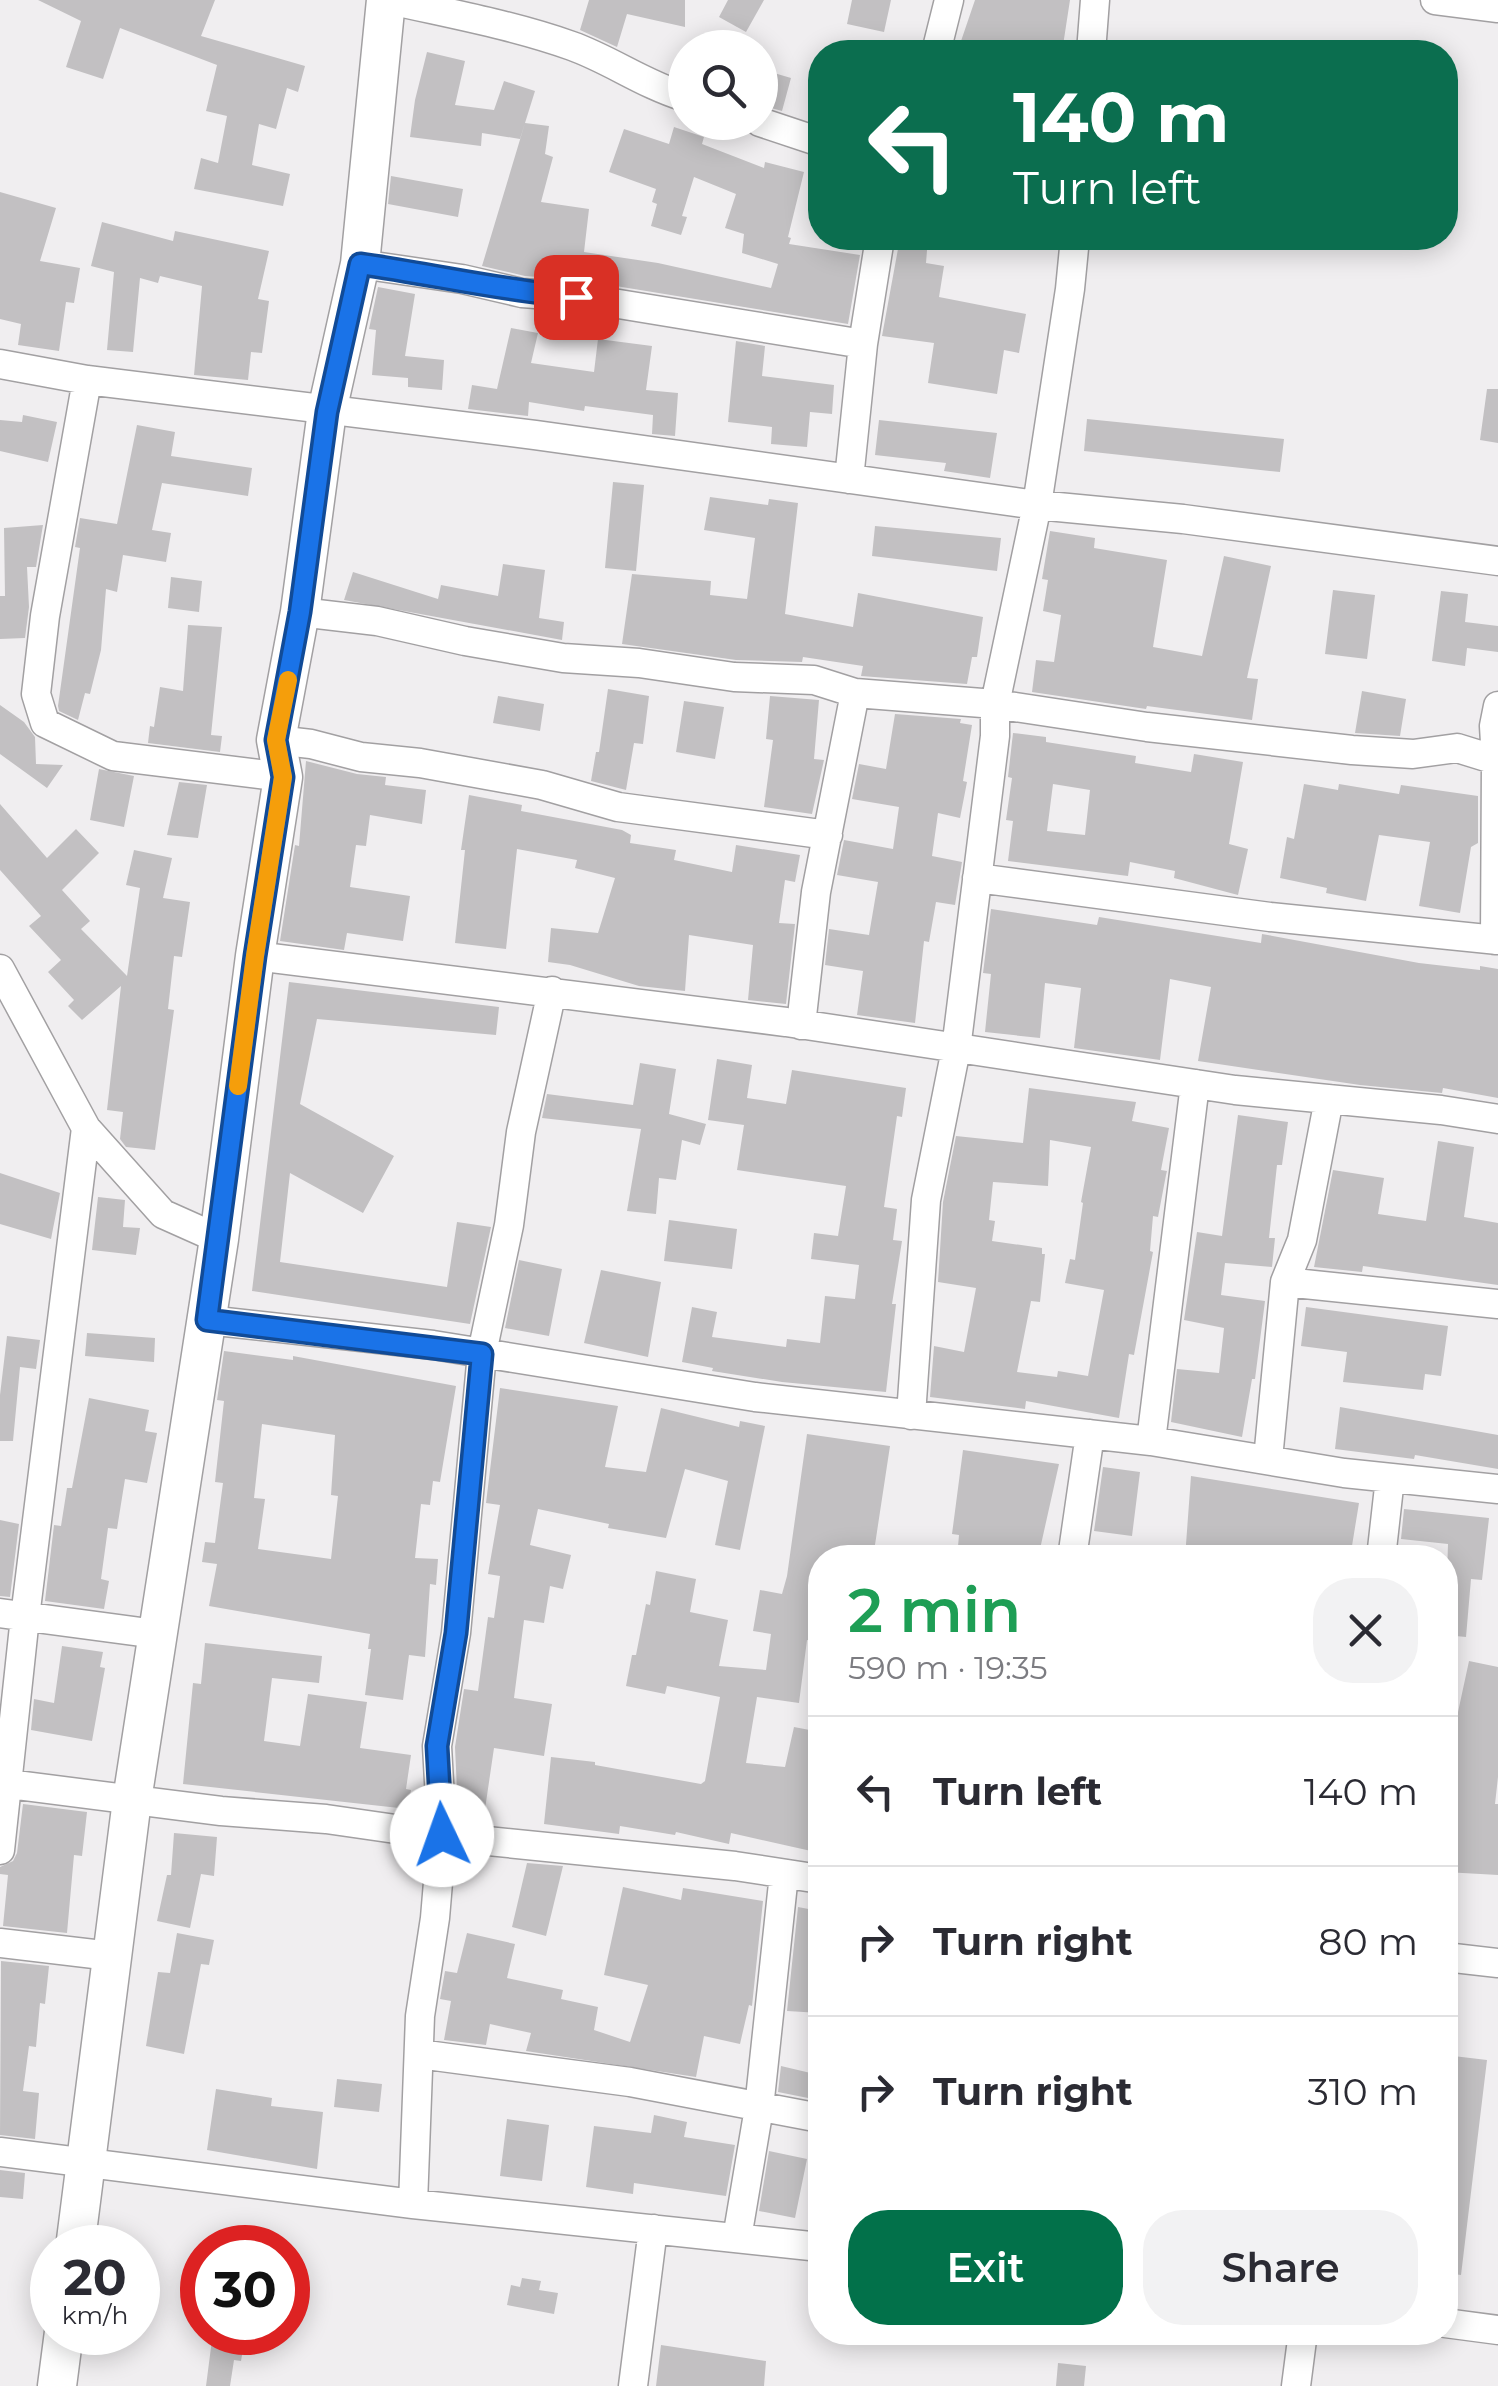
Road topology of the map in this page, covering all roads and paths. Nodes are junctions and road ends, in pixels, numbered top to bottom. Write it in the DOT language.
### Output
graph roads {
  1 [pos="388,0"];
  2 [pos="949,0"];
  3 [pos="1095,0"];
  4 [pos="1435,0"];
  5 [pos="1498,8"];
  6 [pos="939,40"];
  7 [pos="1092,40"];
  8 [pos="668,92"];
  9 [pos="778,128"];
  10 [pos="808,138"];
  11 [pos="878,250"];
  12 [pos="1074,250"];
  13 [pos="360,264"];
  14 [pos="863,344"];
  15 [pos="0,364"];
  16 [pos="87,380"];
  17 [pos="327,412"];
  18 [pos="849,479"];
  19 [pos="1037,504"];
  20 [pos="1498,560"];
  21 [pos="300,612"];
  22 [pos="855,693"];
  23 [pos="994,704"];
  24 [pos="1498,706"];
  25 [pos="280,759"];
  26 [pos="1497,761"];
  27 [pos="828,835"];
  28 [pos="977,878"];
  29 [pos="1496,940"];
  30 [pos="255,956"];
  31 [pos="0,968"];
  32 [pos="552,992"];
  33 [pos="802,1025"];
  34 [pos="956,1048"];
  35 [pos="1195,1084"];
  36 [pos="1329,1099"];
  37 [pos="1498,1119"];
  38 [pos="86,1128"];
  39 [pos="219,1239"];
  40 [pos="1285,1282"];
  41 [pos="1498,1304"];
  42 [pos="207,1320"];
  43 [pos="482,1354"];
  44 [pos="911,1415"];
  45 [pos="1090,1434"];
  46 [pos="1152,1441"];
  47 [pos="1268,1459"];
  48 [pos="1390,1478"];
  49 [pos="1498,1489"];
  50 [pos="1074,1545"];
  51 [pos="1382,1545"];
  52 [pos="12,1614"];
  53 [pos="156,1634"];
  54 [pos="4,1783"];
  55 [pos="132,1800"];
  56 [pos="442,1835"];
  57 [pos="0,1850"];
  58 [pos="784,1874"];
  59 [pos="808,1877"];
  60 [pos="0,1943"];
  61 [pos="111,1956"];
  62 [pos="1458,1959"];
  63 [pos="1498,1962"];
  64 [pos="419,2054"];
  65 [pos="759,2108"];
  66 [pos="808,2116"];
  67 [pos="0,2152"];
  68 [pos="86,2162"];
  69 [pos="412,2204"];
  70 [pos="78,2225"];
  71 [pos="653,2229"];
  72 [pos="736,2238"];
  73 [pos="808,2246"];
  74 [pos="1458,2325"];
  75 [pos="1498,2330"];
  76 [pos="1301,2345"];
  77 [pos="61,2355"];
  78 [pos="57,2386"];
  79 [pos="633,2386"];
  80 [pos="1296,2386"];
  1 -- 8 [label="street"];
  1 -- 13 [label="street"];
  2 -- 6 [label="street"];
  3 -- 7 [label="street"];
  4 -- 5 [label="street"];
  9 -- 10 [label="street"];
  11 -- 14 [label="street"];
  12 -- 19 [label="street"];
  13 -- 14 [label="street"];
  13 -- 17 [label="street"];
  14 -- 18 [label="street"];
  15 -- 16 [label="street"];
  16 -- 17 [label="street"];
  16 -- 25 [label="street"];
  17 -- 18 [label="street"];
  17 -- 21 [label="street"];
  18 -- 19 [label="street"];
  19 -- 20 [label="street"];
  19 -- 23 [label="street"];
  21 -- 22 [label="street"];
  21 -- 25 [label="street"];
  22 -- 23 [label="street"];
  22 -- 27 [label="street"];
  23 -- 26 [label="street"];
  23 -- 28 [label="street"];
  24 -- 26 [label="street"];
  25 -- 27 [label="street"];
  25 -- 30 [label="street"];
  26 -- 29 [label="street"];
  27 -- 33 [label="street"];
  28 -- 29 [label="street"];
  28 -- 34 [label="street"];
  30 -- 32 [label="street"];
  30 -- 39 [label="street"];
  31 -- 38 [label="street"];
  32 -- 33 [label="street"];
  32 -- 43 [label="street"];
  33 -- 34 [label="street"];
  34 -- 35 [label="street"];
  34 -- 44 [label="street"];
  35 -- 36 [label="street"];
  35 -- 46 [label="street"];
  36 -- 37 [label="street"];
  36 -- 40 [label="street"];
  38 -- 39 [label="street"];
  38 -- 52 [label="street"];
  39 -- 42 [label="street"];
  40 -- 41 [label="street"];
  40 -- 47 [label="street"];
  42 -- 43 [label="street"];
  42 -- 53 [label="street"];
  43 -- 44 [label="street"];
  43 -- 56 [label="street"];
  44 -- 45 [label="street"];
  45 -- 46 [label="street"];
  45 -- 50 [label="street"];
  46 -- 47 [label="street"];
  47 -- 48 [label="street"];
  48 -- 49 [label="street"];
  48 -- 51 [label="street"];
  52 -- 53 [label="street"];
  52 -- 54 [label="street"];
  53 -- 55 [label="street"];
  54 -- 55 [label="street"];
  54 -- 57 [label="street"];
  55 -- 56 [label="street"];
  55 -- 61 [label="street"];
  56 -- 58 [label="street"];
  56 -- 64 [label="street"];
  58 -- 59 [label="street"];
  58 -- 65 [label="street"];
  60 -- 61 [label="street"];
  61 -- 68 [label="street"];
  62 -- 63 [label="street"];
  64 -- 65 [label="street"];
  64 -- 69 [label="street"];
  65 -- 66 [label="street"];
  65 -- 72 [label="street"];
  67 -- 68 [label="street"];
  68 -- 69 [label="street"];
  68 -- 70 [label="street"];
  69 -- 71 [label="street"];
  71 -- 72 [label="street"];
  71 -- 79 [label="street"];
  72 -- 73 [label="street"];
  74 -- 75 [label="street"];
  76 -- 80 [label="street"];
  77 -- 78 [label="street"];
}
